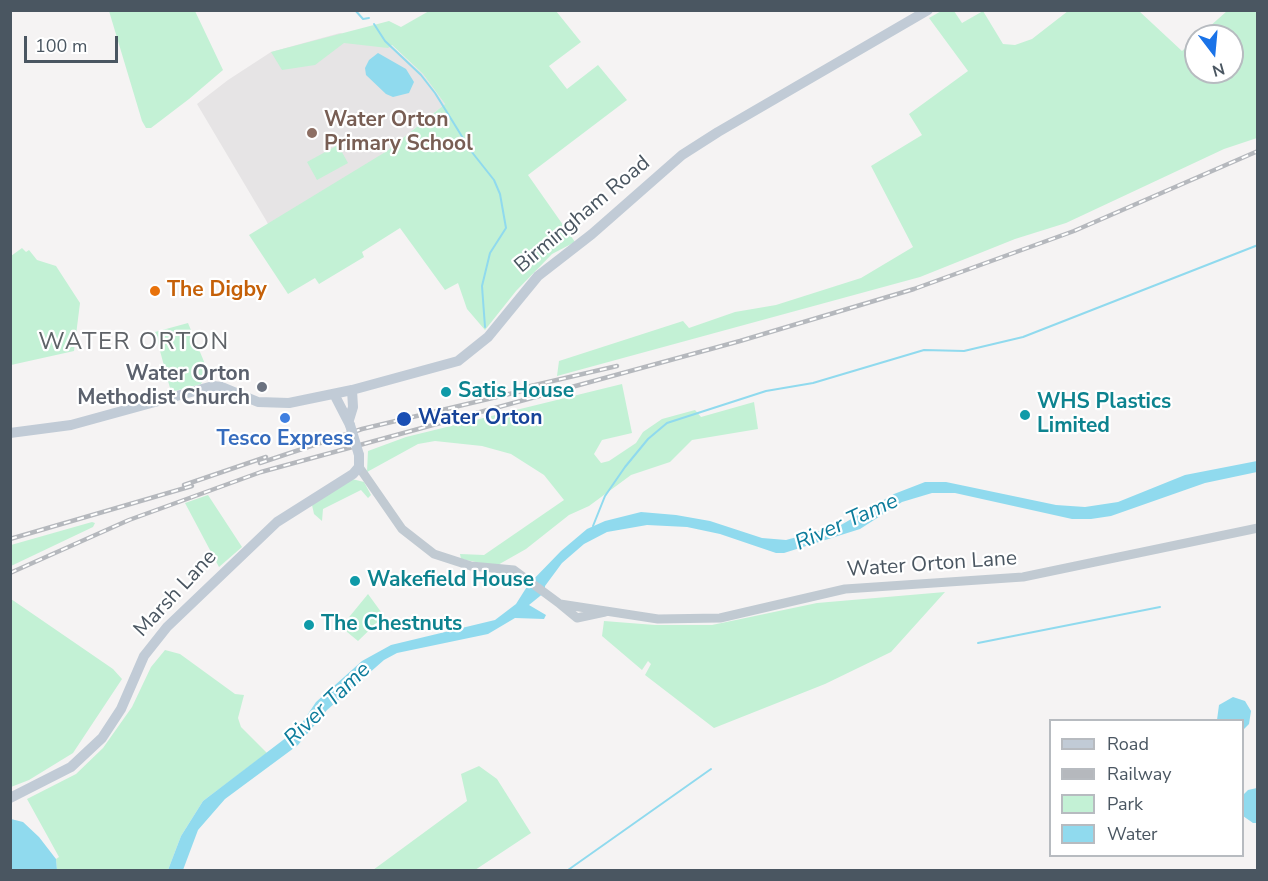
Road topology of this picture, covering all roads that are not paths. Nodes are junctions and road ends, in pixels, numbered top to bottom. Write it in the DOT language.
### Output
graph roads {
  1 [pos="928,10"];
  2 [pos="352,390"];
  3 [pos="334,394"];
  4 [pos="349,423"];
  5 [pos="10,433"];
  6 [pos="358,467"];
  7 [pos="1257,528"];
  8 [pos="10,798"];
  1 -- 2 [label="main road, Birmingham Road"];
  2 -- 3 [label="main road, Birmingham Road"];
  2 -- 4 [label="main road"];
  3 -- 4 [label="main road"];
  3 -- 5 [label="main road, Birmingham Road"];
  4 -- 6 [label="main road, bridge"];
  6 -- 7 [label="street, Water Orton Lane"];
  6 -- 8 [label="main road, Marsh Lane"];
}
